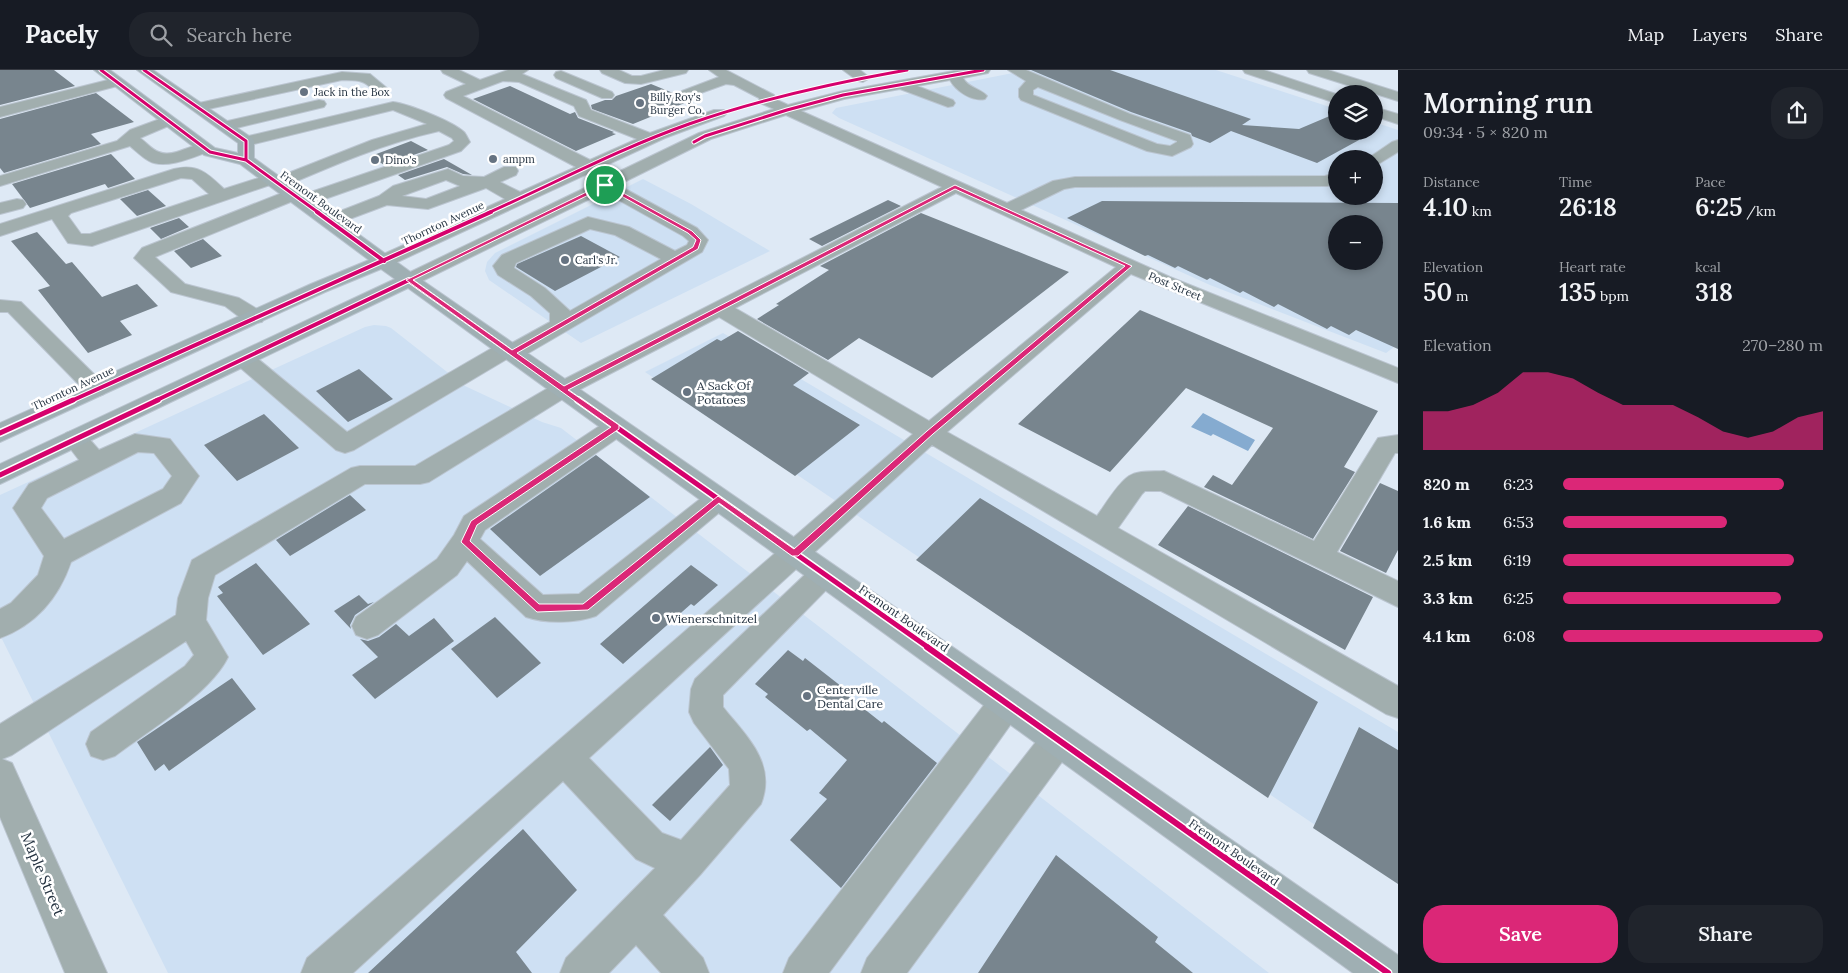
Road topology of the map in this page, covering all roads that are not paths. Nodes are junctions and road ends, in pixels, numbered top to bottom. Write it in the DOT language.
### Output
graph roads {
  1 [pos="144,70"];
  2 [pos="448,70"];
  3 [pos="548,70"];
  4 [pos="607,70"];
  5 [pos="681,70"];
  6 [pos="716,70"];
  7 [pos="850,70"];
  8 [pos="907,70"];
  9 [pos="983,70"];
  10 [pos="1015,70"];
  11 [pos="1250,70"];
  12 [pos="96,71"];
  13 [pos="1320,71"];
  14 [pos="511,72"];
  15 [pos="1367,74"];
  16 [pos="954,75"];
  17 [pos="863,78"];
  18 [pos="736,81"];
  19 [pos="116,82"];
  20 [pos="1039,82"];
  21 [pos="1349,82"];
  22 [pos="1291,83"];
  23 [pos="902,85"];
  24 [pos="470,88"];
  25 [pos="363,93"];
  26 [pos="687,94"];
  27 [pos="607,95"];
  28 [pos="980,96"];
  29 [pos="1328,96"];
  30 [pos="1398,97"];
  31 [pos="767,99"];
  32 [pos="335,100"];
  33 [pos="948,103"];
  34 [pos="417,106"];
  35 [pos="199,108"];
  36 [pos="787,110"];
  37 [pos="0,112"];
  38 [pos="1383,114"];
  39 [pos="1398,119"];
  40 [pos="168,121"];
  41 [pos="224,126"];
  42 [pos="439,126"];
  43 [pos="131,139"];
  44 [pos="651,139"];
  45 [pos="246,141"];
  46 [pos="311,141"];
  47 [pos="1398,145"];
  48 [pos="204,148"];
  49 [pos="1383,154"];
  50 [pos="265,155"];
  51 [pos="246,160"];
  52 [pos="590,167"];
  53 [pos="510,171"];
  54 [pos="0,180"];
  55 [pos="274,181"];
  56 [pos="459,181"];
  57 [pos="1328,181"];
  58 [pos="487,182"];
  59 [pos="605,185"];
  60 [pos="955,187"];
  61 [pos="221,196"];
  62 [pos="298,198"];
  63 [pos="519,199"];
  64 [pos="385,200"];
  65 [pos="404,202"];
  66 [pos="65,209"];
  67 [pos="1007,210"];
  68 [pos="331,221"];
  69 [pos="0,230"];
  70 [pos="676,259"];
  71 [pos="384,261"];
  72 [pos="1129,266"];
  73 [pos="409,280"];
  74 [pos="0,306"];
  75 [pos="720,308"];
  76 [pos="254,318"];
  77 [pos="561,326"];
  78 [pos="509,351"];
  79 [pos="244,358"];
  80 [pos="1398,376"];
  81 [pos="96,389"];
  82 [pos="563,389"];
  83 [pos="616,427"];
  84 [pos="930,432"];
  85 [pos="0,433"];
  86 [pos="75,439"];
  87 [pos="1398,444"];
  88 [pos="96,463"];
  89 [pos="0,474"];
  90 [pos="718,499"];
  91 [pos="1101,531"];
  92 [pos="465,542"];
  93 [pos="795,553"];
  94 [pos="59,555"];
  95 [pos="1320,557"];
  96 [pos="824,574"];
  97 [pos="1398,595"];
  98 [pos="191,622"];
  99 [pos="0,625"];
  100 [pos="368,626"];
  101 [pos="1006,703"];
  102 [pos="1398,703"];
  103 [pos="1058,740"];
  104 [pos="0,743"];
  105 [pos="103,744"];
  106 [pos="565,758"];
  107 [pos="0,775"];
  108 [pos="687,862"];
  109 [pos="636,915"];
  110 [pos="86,973"];
  111 [pos="322,973"];
  112 [pos="581,973"];
  113 [pos="688,973"];
  114 [pos="804,973"];
  115 [pos="882,973"];
  116 [pos="1388,973"];
  1 -- 35 [label="main road"];
  2 -- 24 [label="street"];
  3 -- 27 [label="street"];
  4 -- 5 [label="street"];
  6 -- 18 [label="street, Post Street"];
  7 -- 17 [label="street"];
  8 -- 17 [label="street, Thornton Avenue"];
  9 -- 16 [label="street"];
  10 -- 20 [label="street"];
  11 -- 22 [label="street"];
  12 -- 19 [label="main road, Fremont Boulevard"];
  13 -- 21 [label="street"];
  13 -- 22 [label="street"];
  14 -- 24 [label="street"];
  14 -- 44 [label="street"];
  15 -- 21 [label="street"];
  16 -- 23 [label="street"];
  16 -- 28 [label="street"];
  17 -- 31 [label="street, Thornton Avenue"];
  18 -- 26 [label="street"];
  18 -- 31 [label="street, Post Street"];
  19 -- 37 [label="street"];
  19 -- 40 [label="main road, Fremont Boulevard"];
  20 -- 20 [label="street"];
  21 -- 30 [label="street"];
  22 -- 29 [label="street"];
  23 -- 33 [label="street"];
  23 -- 36 [label="street"];
  24 -- 52 [label="street"];
  25 -- 35 [label="street"];
  31 -- 36 [label="street, Post Street"];
  31 -- 44 [label="street, Thornton Avenue"];
  32 -- 41 [label="street"];
  34 -- 42 [label="street"];
  34 -- 45 [label="street"];
  34 -- 46 [label="street"];
  35 -- 41 [label="main road"];
  36 -- 59 [label="street"];
  36 -- 60 [label="street, Post Street"];
  38 -- 39 [label="street"];
  40 -- 43 [label="street"];
  40 -- 48 [label="main road, Fremont Boulevard"];
  41 -- 45 [label="main road"];
  42 -- 55 [label="street"];
  42 -- 62 [label="street"];
  43 -- 48 [label="street"];
  43 -- 54 [label="street"];
  44 -- 52 [label="street, Thornton Avenue"];
  45 -- 51 [label="main road"];
  47 -- 49 [label="street"];
  48 -- 51 [label="main road, Fremont Boulevard"];
  50 -- 51 [label="street"];
  51 -- 55 [label="main road, Fremont Boulevard"];
  52 -- 63 [label="street, Thornton Avenue"];
  53 -- 58 [label="street"];
  55 -- 61 [label="street"];
  55 -- 62 [label="main road, Fremont Boulevard"];
  56 -- 58 [label="street"];
  56 -- 64 [label="street"];
  56 -- 65 [label="street"];
  57 -- 67 [label="street"];
  58 -- 63 [label="street"];
  58 -- 65 [label="street"];
  59 -- 70 [label="street"];
  59 -- 73 [label="street"];
  60 -- 67 [label="street, Post Street"];
  60 -- 75 [label="street"];
  61 -- 66 [label="street"];
  61 -- 66 [label="street"];
  62 -- 68 [label="main road, Fremont Boulevard"];
  62 -- 76 [label="street"];
  63 -- 71 [label="street, Thornton Avenue"];
  64 -- 65 [label="street"];
  64 -- 68 [label="street"];
  66 -- 69 [label="street"];
  67 -- 72 [label="street, Post Street"];
  68 -- 71 [label="main road, Fremont Boulevard"];
  70 -- 77 [label="street"];
  70 -- 77 [label="street"];
  71 -- 73 [label="main road, Fremont Boulevard"];
  71 -- 76 [label="main road, Thornton Avenue"];
  72 -- 80 [label="street, Post Street"];
  72 -- 84 [label="street"];
  73 -- 78 [label="main road, Fremont Boulevard"];
  73 -- 79 [label="main road"];
  74 -- 81 [label="street"];
  75 -- 82 [label="street"];
  75 -- 84 [label="street"];
  76 -- 81 [label="main road, Thornton Avenue"];
  77 -- 78 [label="street"];
  78 -- 79 [label="street"];
  78 -- 82 [label="main road, Fremont Boulevard"];
  79 -- 86 [label="main road"];
  81 -- 85 [label="main road, Thornton Avenue"];
  82 -- 83 [label="main road, Fremont Boulevard"];
  82 -- 98 [label="street"];
  83 -- 90 [label="main road, Fremont Boulevard"];
  83 -- 92 [label="street"];
  84 -- 91 [label="street"];
  84 -- 93 [label="street"];
  86 -- 88 [label="street"];
  86 -- 89 [label="main road"];
  87 -- 95 [label="street"];
  88 -- 94 [label="street"];
  88 -- 94 [label="street"];
  90 -- 92 [label="street"];
  90 -- 93 [label="main road, Fremont Boulevard"];
  91 -- 95 [label="street"];
  91 -- 102 [label="street"];
  92 -- 100 [label="street"];
  93 -- 96 [label="main road, Fremont Boulevard"];
  93 -- 106 [label="street"];
  94 -- 99 [label="street"];
  95 -- 97 [label="street"];
  96 -- 101 [label="main road, Fremont Boulevard"];
  96 -- 108 [label="street"];
  98 -- 104 [label="street"];
  98 -- 105 [label="street"];
  101 -- 103 [label="main road, Fremont Boulevard"];
  101 -- 114 [label="street"];
  103 -- 115 [label="street"];
  103 -- 116 [label="main road, Fremont Boulevard"];
  106 -- 108 [label="street"];
  106 -- 111 [label="street"];
  107 -- 110 [label="street, Maple Street"];
  108 -- 109 [label="street"];
  109 -- 112 [label="street"];
  109 -- 113 [label="street"];
}
